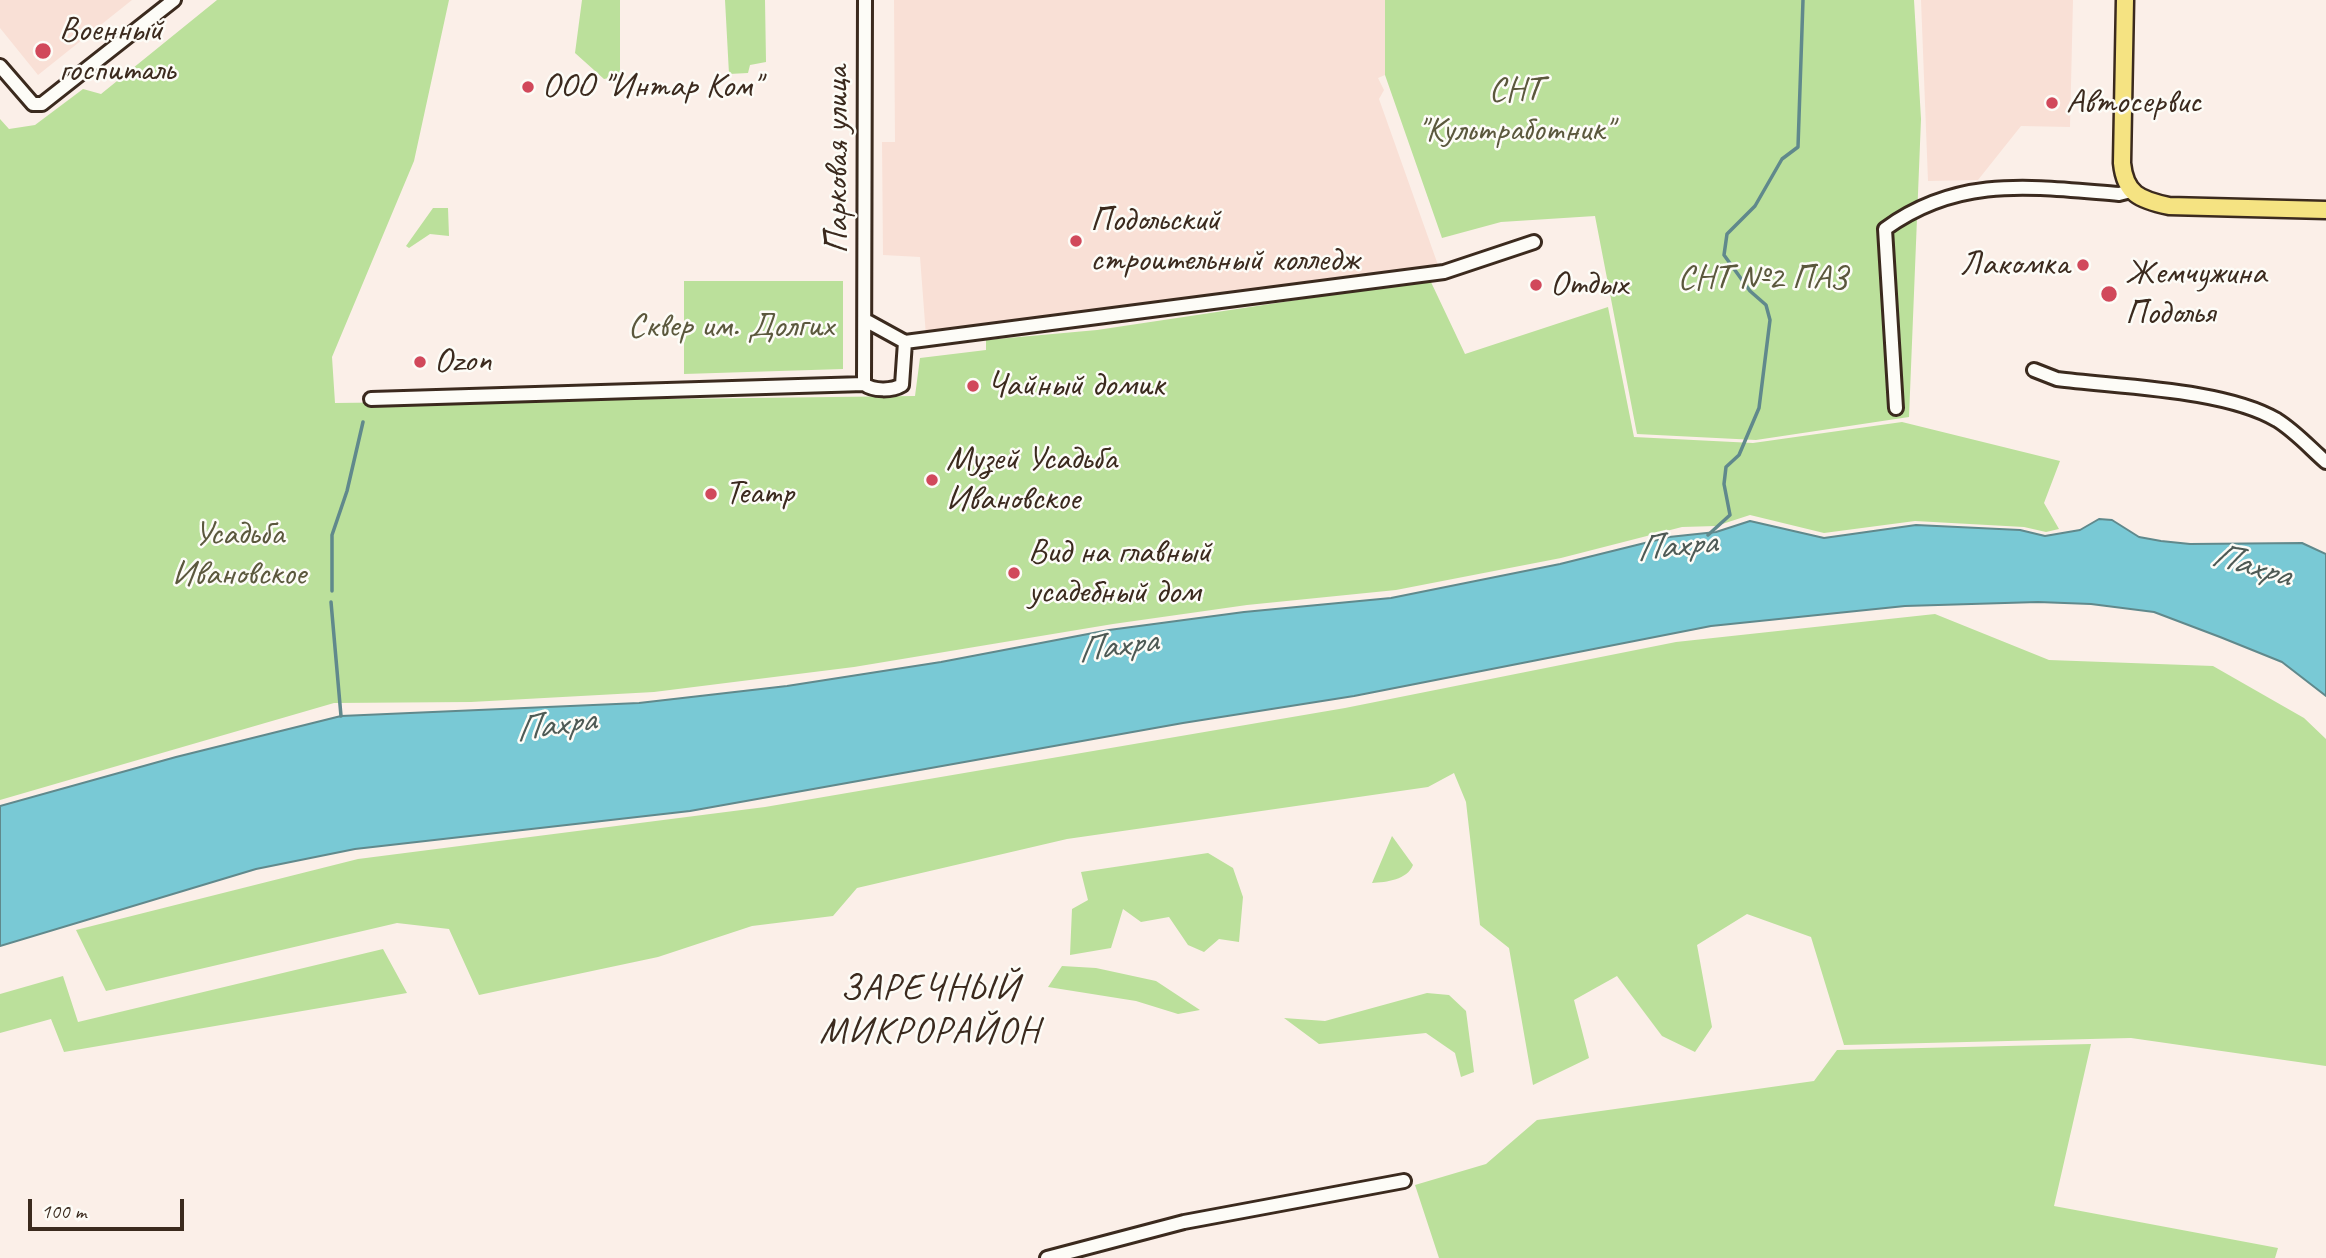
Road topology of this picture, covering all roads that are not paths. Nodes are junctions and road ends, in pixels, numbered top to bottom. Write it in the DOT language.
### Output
graph roads {
  1 [pos="174,0"];
  2 [pos="866,0"];
  3 [pos="2125,0"];
  4 [pos="0,66"];
  5 [pos="2131,191"];
  6 [pos="2326,210"];
  7 [pos="1534,242"];
  8 [pos="865,320"];
  9 [pos="905,342"];
  10 [pos="2034,370"];
  11 [pos="864,384"];
  12 [pos="371,400"];
  13 [pos="1896,408"];
  14 [pos="2326,462"];
  15 [pos="1404,1181"];
  16 [pos="1048,1258"];
  1 -- 4 [label="street"];
  2 -- 8 [label="street, Парковая улица"];
  3 -- 5 [label="main road"];
  5 -- 6 [label="main road"];
  5 -- 13 [label="street"];
  7 -- 9 [label="street"];
  8 -- 9 [label="street"];
  8 -- 11 [label="street, Парковая улица"];
  9 -- 11 [label="street"];
  10 -- 14 [label="street"];
  11 -- 12 [label="street"];
  15 -- 16 [label="street"];
}
